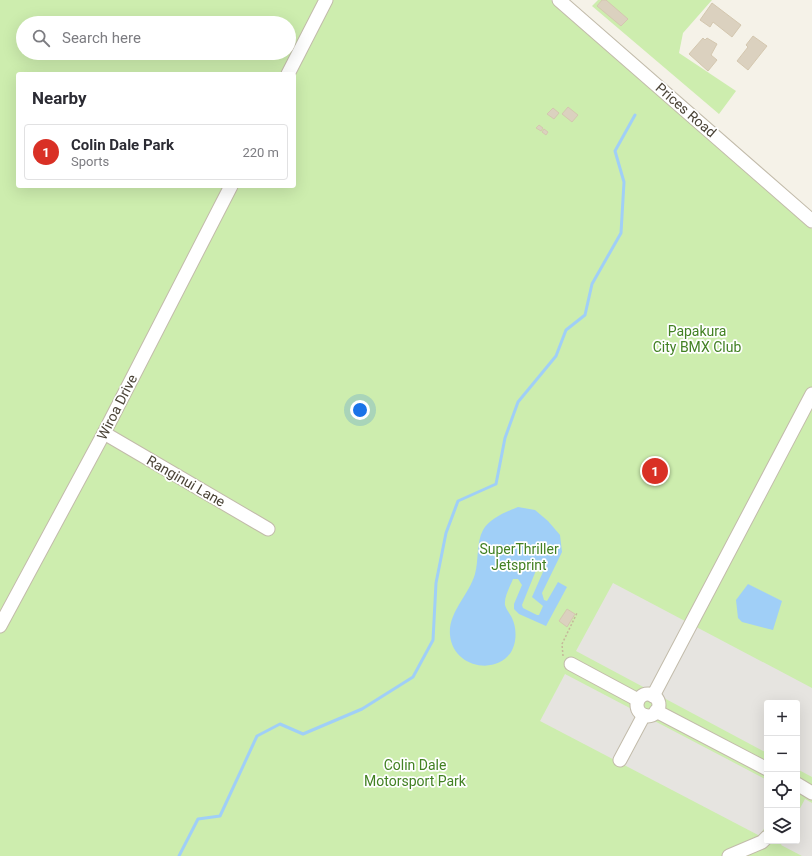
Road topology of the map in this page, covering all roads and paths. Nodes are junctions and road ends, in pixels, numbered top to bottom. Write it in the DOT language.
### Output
graph roads {
  1 [pos="326,0"];
  2 [pos="559,0"];
  3 [pos="296,58"];
  4 [pos="295,60"];
  5 [pos="289,72"];
  6 [pos="230,188"];
  7 [pos="812,221"];
  8 [pos="812,394"];
  9 [pos="104,433"];
  10 [pos="268,529"];
  11 [pos="577,613"];
  12 [pos="0,626"];
  13 [pos="571,664"];
  14 [pos="653,696"];
  15 [pos="638,700"];
  16 [pos="656,711"];
  17 [pos="644,715"];
  18 [pos="620,760"];
  19 [pos="764,767"];
  20 [pos="800,787"];
  21 [pos="812,792"];
  22 [pos="764,840"];
  23 [pos="728,856"];
  1 -- 3 [label="street"];
  2 -- 7 [label="street, Prices Road"];
  4 -- 5 [label="street"];
  6 -- 9 [label="street, Wiroa Drive"];
  8 -- 14 [label="street"];
  9 -- 10 [label="street, Ranginui Lane"];
  9 -- 12 [label="street, Wiroa Drive"];
  11 -- 13 [label="path"];
  13 -- 15 [label="street"];
  14 -- 15 [label="street"];
  14 -- 16 [label="street"];
  15 -- 17 [label="street"];
  16 -- 17 [label="street"];
  16 -- 19 [label="street"];
  17 -- 18 [label="street"];
  20 -- 21 [label="street"];
  22 -- 23 [label="street"];
}
